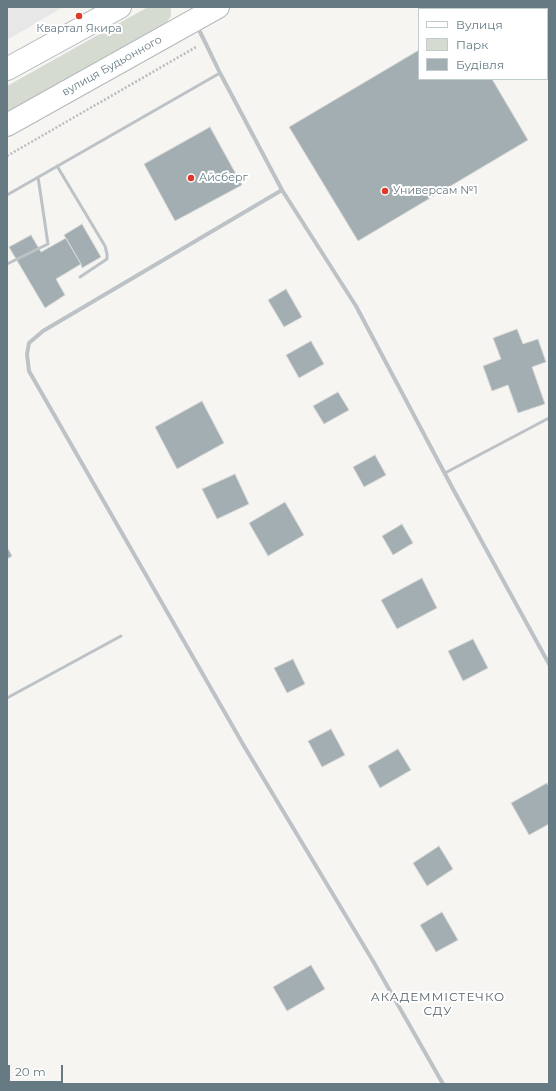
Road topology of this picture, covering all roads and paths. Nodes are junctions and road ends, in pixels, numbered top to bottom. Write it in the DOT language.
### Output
graph roads {
  1 [pos="120,7"];
  2 [pos="218,7"];
  3 [pos="190,14"];
  4 [pos="205,42"];
  5 [pos="7,69"];
  6 [pos="220,74"];
  7 [pos="7,126"];
  8 [pos="7,156"];
  9 [pos="57,166"];
  10 [pos="38,177"];
  11 [pos="282,190"];
  12 [pos="7,194"];
  13 [pos="7,264"];
  14 [pos="80,277"];
  15 [pos="549,418"];
  16 [pos="445,473"];
  17 [pos="121,636"];
  18 [pos="549,664"];
  19 [pos="7,698"];
  20 [pos="444,1084"];
  1 -- 5 [label="main road"];
  2 -- 3 [label="main road, вулиця Будьонного"];
  3 -- 4 [label="street"];
  3 -- 7 [label="main road, вулиця Будьонного"];
  4 -- 6 [label="street"];
  4 -- 8 [label="path"];
  6 -- 9 [label="lane"];
  6 -- 11 [label="street"];
  9 -- 10 [label="lane"];
  9 -- 14 [label="lane"];
  10 -- 12 [label="lane"];
  10 -- 13 [label="lane"];
  11 -- 16 [label="street"];
  11 -- 20 [label="street"];
  15 -- 16 [label="lane"];
  16 -- 18 [label="street"];
  17 -- 19 [label="lane"];
}
